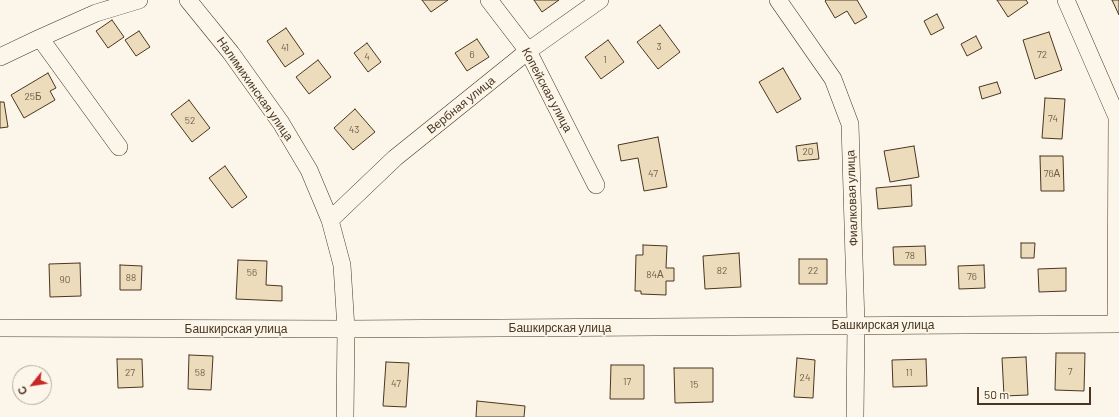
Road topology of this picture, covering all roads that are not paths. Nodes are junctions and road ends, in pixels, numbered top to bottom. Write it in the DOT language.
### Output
graph roads {
  1 [pos="139,0"];
  2 [pos="188,0"];
  3 [pos="489,0"];
  4 [pos="600,0"];
  5 [pos="778,0"];
  6 [pos="1066,0"];
  7 [pos="40,38"];
  8 [pos="528,51"];
  9 [pos="0,57"];
  10 [pos="119,147"];
  11 [pos="596,185"];
  12 [pos="330,220"];
  13 [pos="1117,324"];
  14 [pos="856,325"];
  15 [pos="0,328"];
  16 [pos="346,329"];
  17 [pos="345,417"];
  18 [pos="855,417"];
  1 -- 7 [label="street"];
  2 -- 12 [label="street, Налимихинская улица"];
  3 -- 8 [label="street, Копейская улица"];
  4 -- 8 [label="street, Вербная улица"];
  5 -- 14 [label="street, Фиалковая улица"];
  6 -- 13 [label="street"];
  7 -- 9 [label="street"];
  7 -- 10 [label="street"];
  8 -- 11 [label="street, Копейская улица"];
  8 -- 12 [label="street, Вербная улица"];
  12 -- 16 [label="street, Налимихинская улица"];
  13 -- 14 [label="street, Башкирская улица"];
  14 -- 16 [label="street, Башкирская улица"];
  14 -- 18 [label="street, Фиалковая улица"];
  15 -- 16 [label="street, Башкирская улица"];
  16 -- 17 [label="street, Налимихинская улица"];
}
